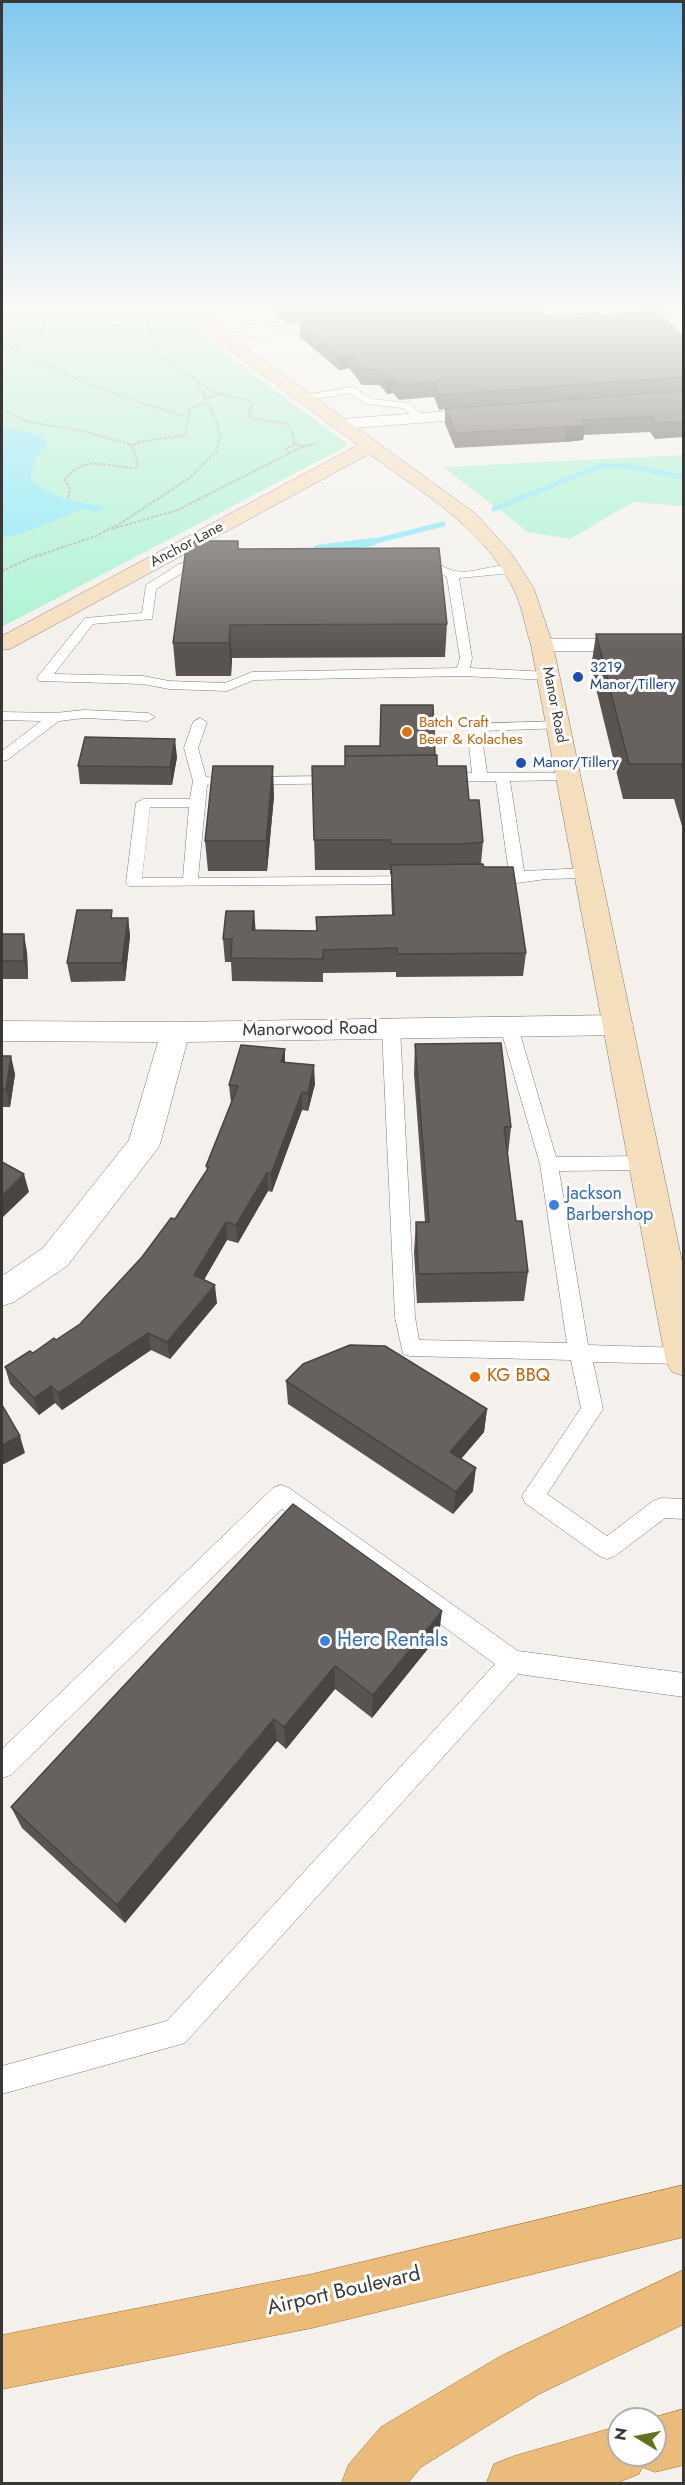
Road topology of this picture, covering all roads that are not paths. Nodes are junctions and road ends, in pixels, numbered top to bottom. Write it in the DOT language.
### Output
graph roads {
  1 [pos="334,419"];
  2 [pos="407,419"];
  3 [pos="341,424"];
  4 [pos="372,445"];
  5 [pos="221,559"];
  6 [pos="409,564"];
  7 [pos="512,569"];
  8 [pos="453,575"];
  9 [pos="2,644"];
  10 [pos="542,645"];
  11 [pos="684,645"];
  12 [pos="463,672"];
  13 [pos="548,676"];
  14 [pos="2,716"];
  15 [pos="56,717"];
  16 [pos="148,717"];
  17 [pos="200,722"];
  18 [pos="558,725"];
  19 [pos="2,757"];
  20 [pos="568,776"];
  21 [pos="502,777"];
  22 [pos="422,778"];
  23 [pos="480,778"];
  24 [pos="351,779"];
  25 [pos="200,781"];
  26 [pos="197,803"];
  27 [pos="587,873"];
  28 [pos="517,878"];
  29 [pos="473,880"];
  30 [pos="426,881"];
  31 [pos="190,882"];
  32 [pos="619,1025"];
  33 [pos="509,1027"];
  34 [pos="391,1029"];
  35 [pos="2,1031"];
  36 [pos="175,1032"];
  37 [pos="644,1163"];
  38 [pos="549,1164"];
  39 [pos="675,1266"];
  40 [pos="2,1293"];
  41 [pos="579,1352"];
  42 [pos="683,1359"];
  43 [pos="684,1509"];
  44 [pos="513,1662"];
  45 [pos="684,1685"];
  46 [pos="2,1766"];
  47 [pos="2,2080"];
  48 [pos="684,2211"];
  49 [pos="684,2296"];
  50 [pos="2,2362"];
  51 [pos="684,2437"];
  52 [pos="667,2442"];
  53 [pos="607,2457"];
  54 [pos="369,2484"];
  55 [pos="514,2484"];
  1 -- 3 [label="main road, Manor Road"];
  2 -- 3 [label="street"];
  3 -- 4 [label="main road, Manor Road"];
  4 -- 7 [label="main road, Manor Road"];
  4 -- 9 [label="main road, Anchor Lane"];
  5 -- 12 [label="lane"];
  6 -- 8 [label="lane"];
  7 -- 8 [label="lane"];
  7 -- 10 [label="main road, Manor Road"];
  8 -- 12 [label="lane"];
  10 -- 11 [label="street"];
  10 -- 13 [label="main road, Manor Road"];
  12 -- 13 [label="lane"];
  13 -- 18 [label="main road, Manor Road"];
  14 -- 15 [label="lane"];
  15 -- 16 [label="lane"];
  15 -- 19 [label="lane"];
  17 -- 25 [label="lane"];
  18 -- 20 [label="main road, Manor Road"];
  18 -- 23 [label="lane"];
  20 -- 21 [label="lane"];
  20 -- 27 [label="main road, Manor Road"];
  21 -- 23 [label="lane"];
  21 -- 28 [label="lane"];
  22 -- 23 [label="lane"];
  24 -- 25 [label="lane"];
  25 -- 26 [label="lane"];
  26 -- 31 [label="lane"];
  26 -- 31 [label="lane"];
  27 -- 28 [label="lane"];
  27 -- 32 [label="main road, Manor Road"];
  28 -- 29 [label="lane"];
  30 -- 31 [label="lane"];
  32 -- 33 [label="street, Manorwood Road"];
  32 -- 37 [label="main road, Manor Road"];
  33 -- 34 [label="street, Manorwood Road"];
  33 -- 38 [label="lane"];
  34 -- 36 [label="street, Manorwood Road"];
  34 -- 41 [label="lane"];
  35 -- 36 [label="street, Manorwood Road"];
  36 -- 40 [label="street"];
  37 -- 38 [label="lane"];
  37 -- 39 [label="main road, Manor Road"];
  38 -- 41 [label="lane"];
  39 -- 42 [label="main road, Manor Road"];
  41 -- 42 [label="lane"];
  41 -- 43 [label="lane"];
  44 -- 45 [label="lane"];
  44 -- 46 [label="lane"];
  44 -- 47 [label="lane"];
  48 -- 50 [label="main road, Airport Boulevard"];
  49 -- 54 [label="main road"];
  51 -- 52 [label="main road"];
  53 -- 55 [label="main road"];
}
